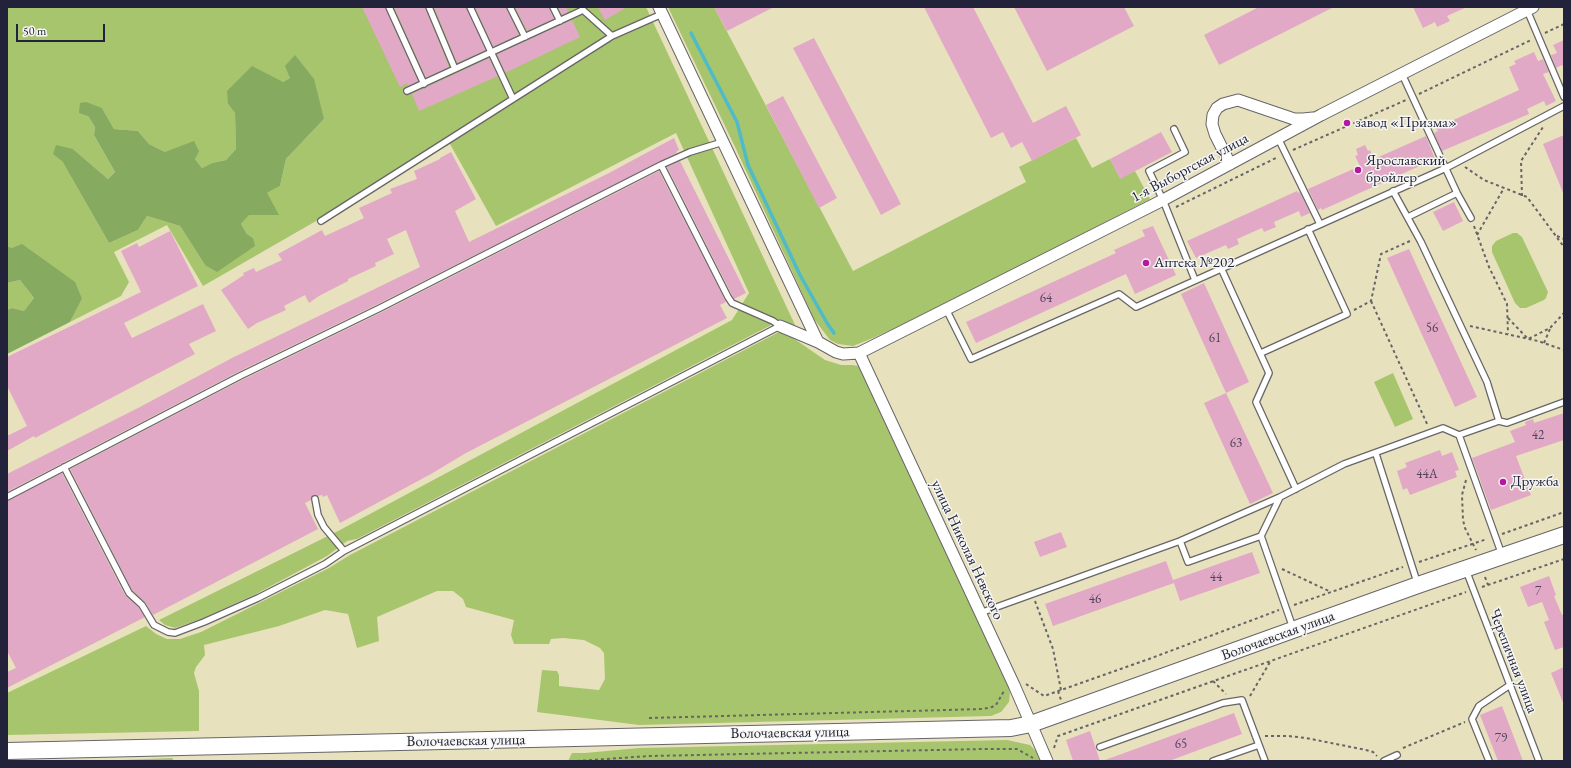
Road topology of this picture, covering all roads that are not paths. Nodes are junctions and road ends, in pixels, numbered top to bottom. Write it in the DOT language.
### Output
graph roads {
  1 [pos="389,7"];
  2 [pos="429,7"];
  3 [pos="470,7"];
  4 [pos="510,7"];
  5 [pos="553,7"];
  6 [pos="1530,8"];
  7 [pos="583,9"];
  8 [pos="660,10"];
  9 [pos="560,21"];
  10 [pos="612,36"];
  11 [pos="524,37"];
  12 [pos="490,53"];
  13 [pos="455,69"];
  14 [pos="1402,74"];
  15 [pos="424,84"];
  16 [pos="407,91"];
  17 [pos="1564,97"];
  18 [pos="513,99"];
  19 [pos="1564,106"];
  20 [pos="1321,115"];
  21 [pos="1174,129"];
  22 [pos="1278,138"];
  23 [pos="723,142"];
  24 [pos="1230,164"];
  25 [pos="661,165"];
  26 [pos="1446,168"];
  27 [pos="1393,191"];
  28 [pos="1458,193"];
  29 [pos="1163,200"];
  30 [pos="1408,218"];
  31 [pos="1471,218"];
  32 [pos="321,221"];
  33 [pos="1320,224"];
  34 [pos="1308,229"];
  35 [pos="1221,268"];
  36 [pos="1195,280"];
  37 [pos="946,309"];
  38 [pos="780,326"];
  39 [pos="818,342"];
  40 [pos="859,353"];
  41 [pos="1261,354"];
  42 [pos="1564,402"];
  43 [pos="1499,421"];
  44 [pos="1459,435"];
  45 [pos="1376,454"];
  46 [pos="64,467"];
  47 [pos="1296,488"];
  48 [pos="7,496"];
  49 [pos="1280,497"];
  50 [pos="315,499"];
  51 [pos="1564,535"];
  52 [pos="1261,536"];
  53 [pos="1180,541"];
  54 [pos="344,551"];
  55 [pos="1502,557"];
  56 [pos="1465,570"];
  57 [pos="1418,585"];
  58 [pos="980,613"];
  59 [pos="1294,631"];
  60 [pos="1510,685"];
  61 [pos="1031,724"];
  62 [pos="1259,744"];
  63 [pos="1100,747"];
  64 [pos="7,751"];
  65 [pos="1397,755"];
  66 [pos="1382,760"];
  67 [pos="1047,761"];
  68 [pos="1213,761"];
  69 [pos="1265,761"];
  70 [pos="1489,761"];
  71 [pos="1539,761"];
  1 -- 15 [label="lane"];
  2 -- 13 [label="lane"];
  3 -- 12 [label="lane"];
  4 -- 11 [label="lane"];
  5 -- 9 [label="lane"];
  6 -- 14 [label="street, 1-я Выборгская улица"];
  6 -- 17 [label="lane"];
  7 -- 9 [label="lane"];
  7 -- 10 [label="lane"];
  8 -- 10 [label="lane"];
  8 -- 23 [label="street"];
  9 -- 11 [label="lane"];
  10 -- 18 [label="lane"];
  11 -- 12 [label="lane"];
  12 -- 13 [label="lane"];
  12 -- 18 [label="lane"];
  13 -- 15 [label="lane"];
  14 -- 20 [label="street, 1-я Выборгская улица"];
  14 -- 26 [label="lane"];
  15 -- 16 [label="lane"];
  18 -- 32 [label="lane"];
  19 -- 26 [label="lane"];
  20 -- 22 [label="street, 1-я Выборгская улица"];
  20 -- 24 [label="street"];
  21 -- 29 [label="lane"];
  22 -- 24 [label="street, 1-я Выборгская улица"];
  22 -- 33 [label="lane"];
  23 -- 25 [label="lane"];
  23 -- 39 [label="street"];
  24 -- 29 [label="street, 1-я Выборгская улица"];
  25 -- 38 [label="lane"];
  25 -- 46 [label="lane"];
  26 -- 27 [label="lane"];
  26 -- 28 [label="lane"];
  27 -- 30 [label="lane"];
  27 -- 33 [label="lane"];
  28 -- 30 [label="lane"];
  28 -- 31 [label="lane"];
  29 -- 36 [label="lane"];
  29 -- 37 [label="street, 1-я Выборгская улица"];
  30 -- 43 [label="lane"];
  33 -- 34 [label="lane"];
  34 -- 35 [label="lane"];
  34 -- 41 [label="lane"];
  35 -- 36 [label="lane"];
  35 -- 41 [label="lane"];
  36 -- 37 [label="lane"];
  37 -- 40 [label="street, 1-я Выборгская улица"];
  38 -- 39 [label="street"];
  38 -- 54 [label="lane"];
  39 -- 40 [label="street"];
  40 -- 58 [label="street, улица Николая Невского"];
  41 -- 47 [label="lane"];
  42 -- 43 [label="lane"];
  43 -- 44 [label="lane"];
  44 -- 45 [label="lane"];
  44 -- 55 [label="lane"];
  45 -- 47 [label="lane"];
  45 -- 57 [label="lane"];
  46 -- 48 [label="lane"];
  46 -- 54 [label="lane"];
  47 -- 49 [label="lane"];
  49 -- 52 [label="lane"];
  49 -- 53 [label="lane"];
  50 -- 54 [label="lane"];
  51 -- 55 [label="street, Волочаевская улица"];
  52 -- 53 [label="lane"];
  52 -- 59 [label="lane"];
  53 -- 58 [label="lane"];
  55 -- 56 [label="street, Волочаевская улица"];
  56 -- 57 [label="street, Волочаевская улица"];
  56 -- 60 [label="lane, Черепичная улица"];
  57 -- 59 [label="street, Волочаевская улица"];
  58 -- 61 [label="street, улица Николая Невского"];
  59 -- 61 [label="street, Волочаевская улица"];
  60 -- 70 [label="lane"];
  60 -- 71 [label="lane, Черепичная улица"];
  61 -- 64 [label="street, Волочаевская улица"];
  61 -- 67 [label="street, улица Николая Невского"];
  62 -- 63 [label="lane"];
  62 -- 68 [label="lane"];
  62 -- 69 [label="lane"];
  65 -- 66 [label="lane"];
}
